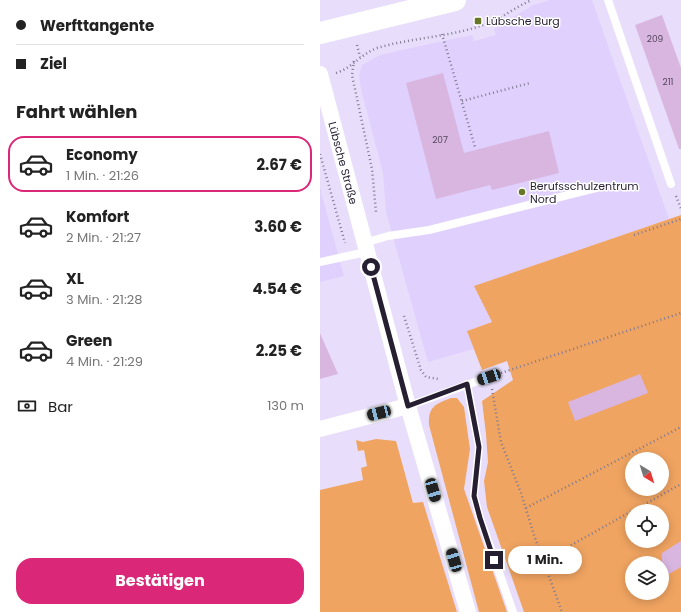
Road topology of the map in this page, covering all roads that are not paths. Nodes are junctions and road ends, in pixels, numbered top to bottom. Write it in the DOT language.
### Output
graph roads {
  1 [pos="455,0"];
  2 [pos="608,0"];
  3 [pos="320,33"];
  4 [pos="320,75"];
  5 [pos="671,184"];
  6 [pos="604,186"];
  7 [pos="365,247"];
  8 [pos="320,262"];
  9 [pos="489,377"];
  10 [pos="467,384"];
  11 [pos="408,406"];
  12 [pos="320,429"];
  13 [pos="468,612"];
  14 [pos="514,612"];
  1 -- 3 [label="street"];
  2 -- 5 [label="lane"];
  4 -- 7 [label="street, Lübsche Straße"];
  6 -- 7 [label="lane"];
  7 -- 8 [label="lane"];
  7 -- 11 [label="street, Lübsche Straße"];
  9 -- 10 [label="lane"];
  10 -- 11 [label="lane"];
  10 -- 14 [label="lane"];
  11 -- 12 [label="street"];
  11 -- 13 [label="street, Lübsche Straße"];
}
